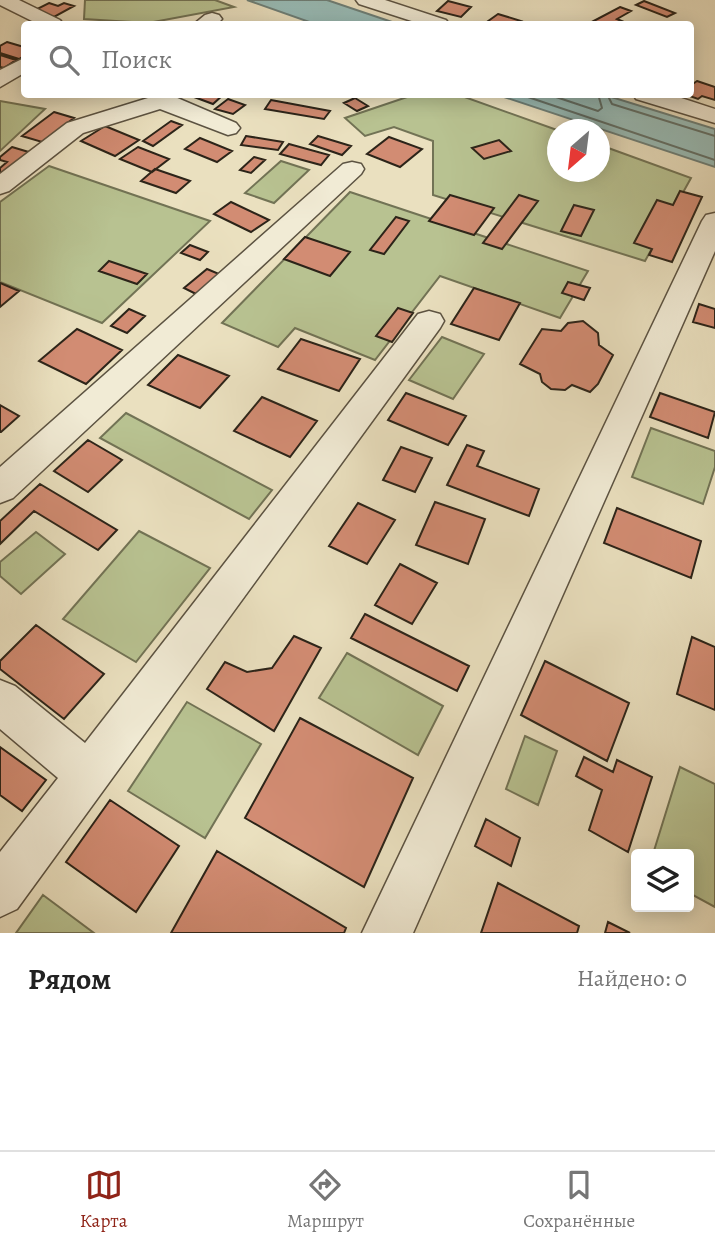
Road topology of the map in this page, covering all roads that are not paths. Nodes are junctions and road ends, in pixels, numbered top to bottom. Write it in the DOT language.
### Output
graph roads {
  1 [pos="4,0"];
  2 [pos="366,0"];
  3 [pos="47,21"];
  4 [pos="430,21"];
  5 [pos="21,66"];
  6 [pos="0,80"];
  7 [pos="159,98"];
  8 [pos="657,98"];
  9 [pos="715,116"];
  10 [pos="228,128"];
  11 [pos="352,169"];
  12 [pos="0,186"];
  13 [pos="715,221"];
  14 [pos="429,321"];
  15 [pos="0,488"];
  16 [pos="0,701"];
  17 [pos="89,775"];
  18 [pos="0,892"];
  19 [pos="387,933"];
  1 -- 3 [label="street"];
  2 -- 4 [label="street"];
  5 -- 6 [label="street"];
  7 -- 10 [label="street"];
  7 -- 12 [label="street"];
  8 -- 9 [label="street"];
  11 -- 15 [label="street"];
  13 -- 19 [label="street"];
  14 -- 17 [label="street"];
  16 -- 17 [label="street"];
  17 -- 18 [label="street"];
}
